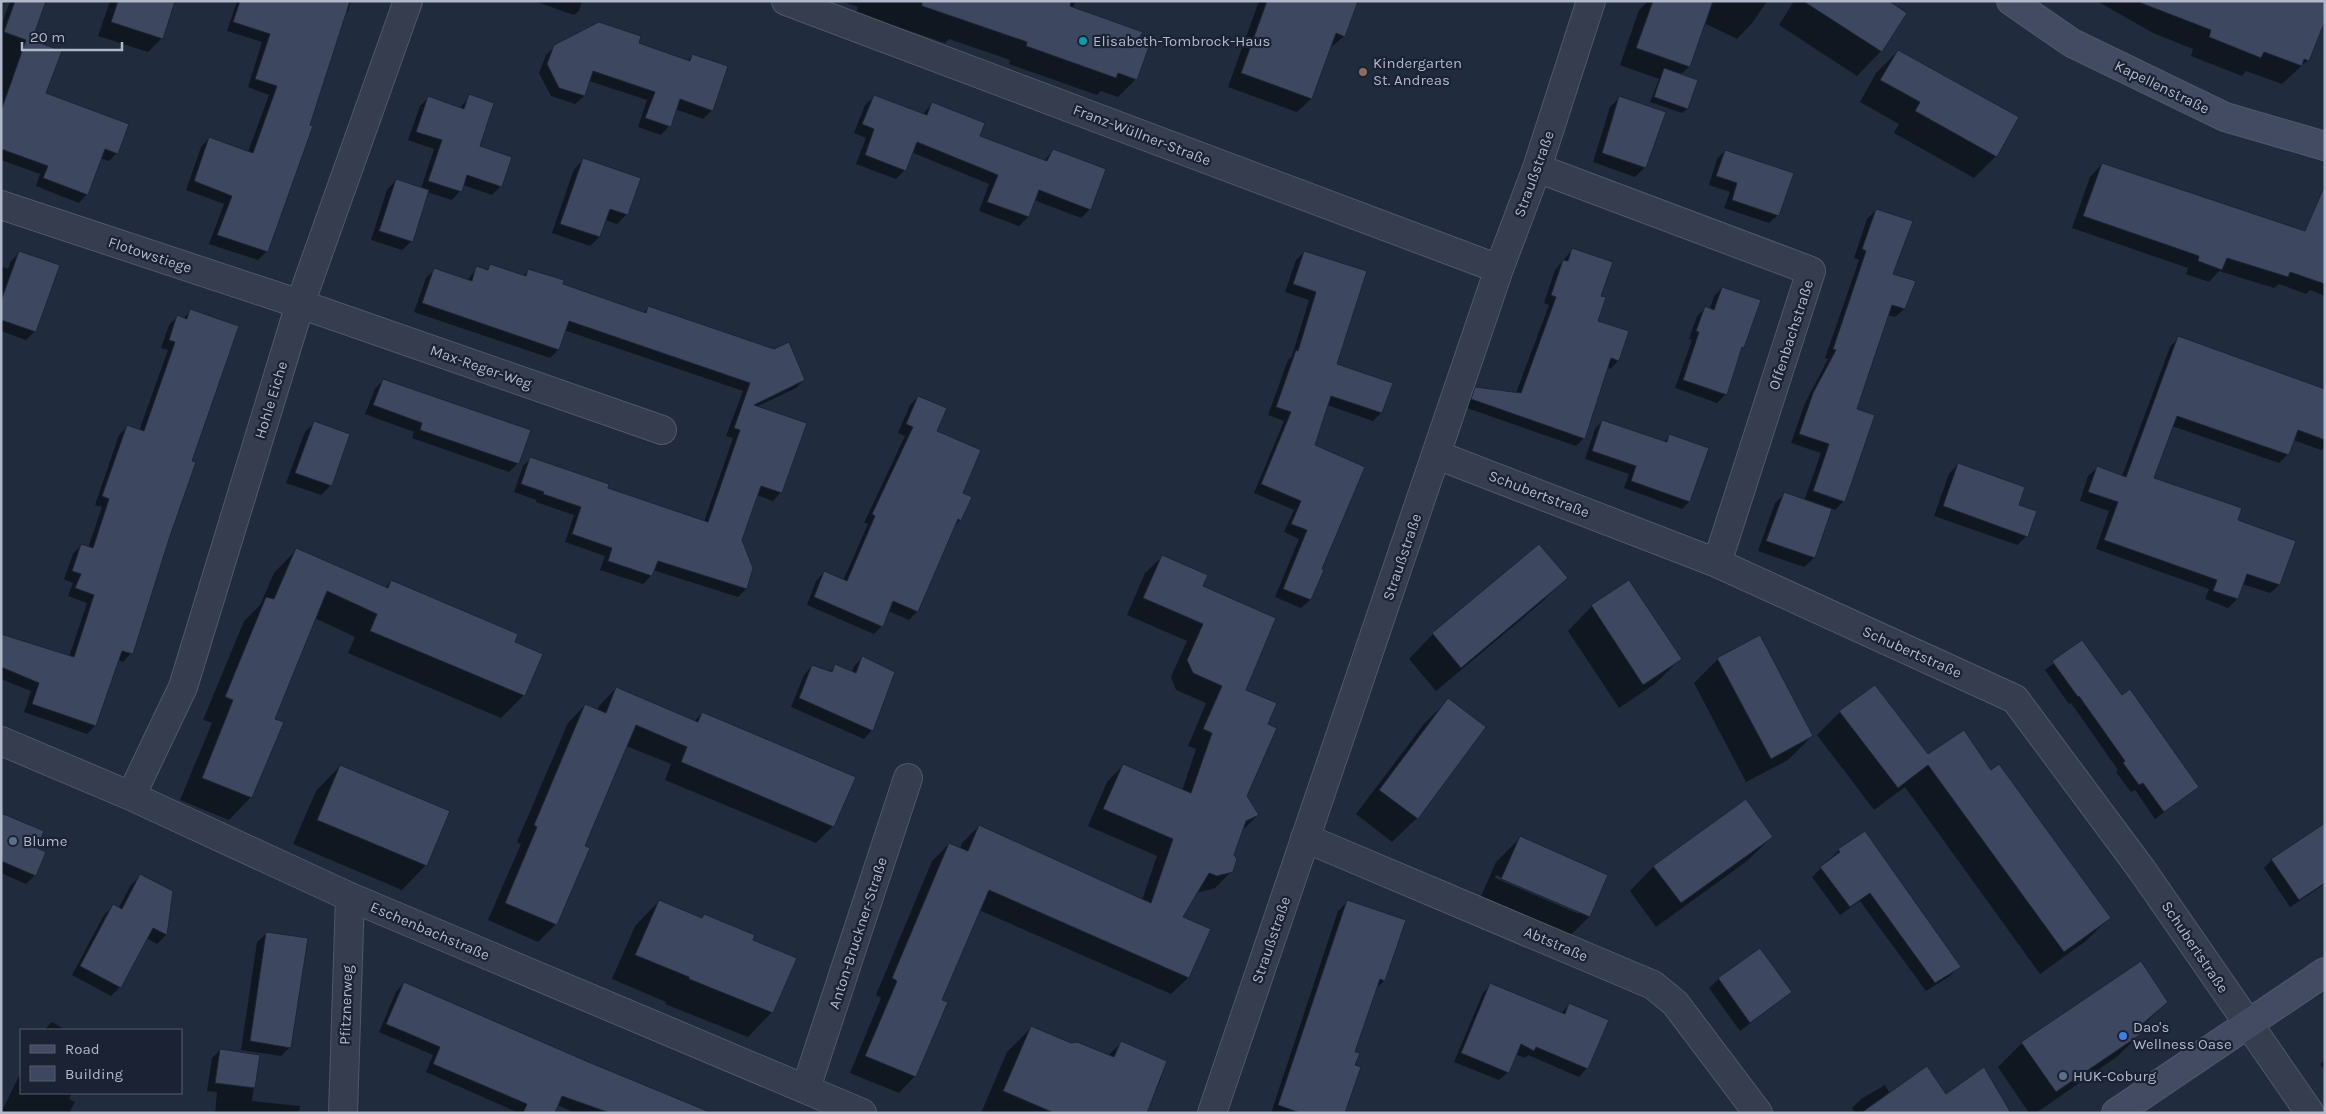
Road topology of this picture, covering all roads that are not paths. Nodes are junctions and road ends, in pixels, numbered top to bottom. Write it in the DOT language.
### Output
graph roads {
  1 [pos="408,1"];
  2 [pos="786,1"];
  3 [pos="1591,1"];
  4 [pos="2011,1"];
  5 [pos="2325,146"];
  6 [pos="1537,168"];
  7 [pos="1,205"];
  8 [pos="1499,269"];
  9 [pos="300,304"];
  10 [pos="662,430"];
  11 [pos="1437,455"];
  12 [pos="1717,563"];
  13 [pos="1,741"];
  14 [pos="908,778"];
  15 [pos="131,796"];
  16 [pos="1306,838"];
  17 [pos="350,898"];
  18 [pos="2325,972"];
  19 [pos="2248,1025"];
  20 [pos="806,1088"];
  21 [pos="343,1113"];
  22 [pos="862,1113"];
  23 [pos="1212,1113"];
  24 [pos="1758,1113"];
  25 [pos="2116,1113"];
  26 [pos="2310,1113"];
  1 -- 9 [label="street, Hohle Eiche"];
  2 -- 8 [label="street, Franz-Wüllner-Straße"];
  3 -- 6 [label="street, Straußstraße"];
  4 -- 5 [label="main road, Kapellenstraße"];
  6 -- 8 [label="street, Straußstraße"];
  6 -- 12 [label="street, Offenbachstraße"];
  7 -- 9 [label="street, Flotowstiege"];
  8 -- 11 [label="street, Straußstraße"];
  9 -- 10 [label="street, Max-Reger-Weg"];
  9 -- 15 [label="street, Hohle Eiche"];
  11 -- 12 [label="street, Schubertstraße"];
  11 -- 16 [label="street, Straußstraße"];
  12 -- 19 [label="street, Schubertstraße"];
  13 -- 15 [label="street, Eschenbachstraße"];
  14 -- 20 [label="street, Anton-Bruckner-Straße"];
  15 -- 17 [label="street, Eschenbachstraße"];
  16 -- 23 [label="street, Straußstraße"];
  16 -- 24 [label="street, Abtstraße"];
  17 -- 20 [label="street, Eschenbachstraße"];
  17 -- 21 [label="street, Pfitznerweg"];
  18 -- 19 [label="main road"];
  19 -- 25 [label="main road"];
  19 -- 26 [label="street, Schubertstraße"];
  20 -- 22 [label="street, Eschenbachstraße"];
}
